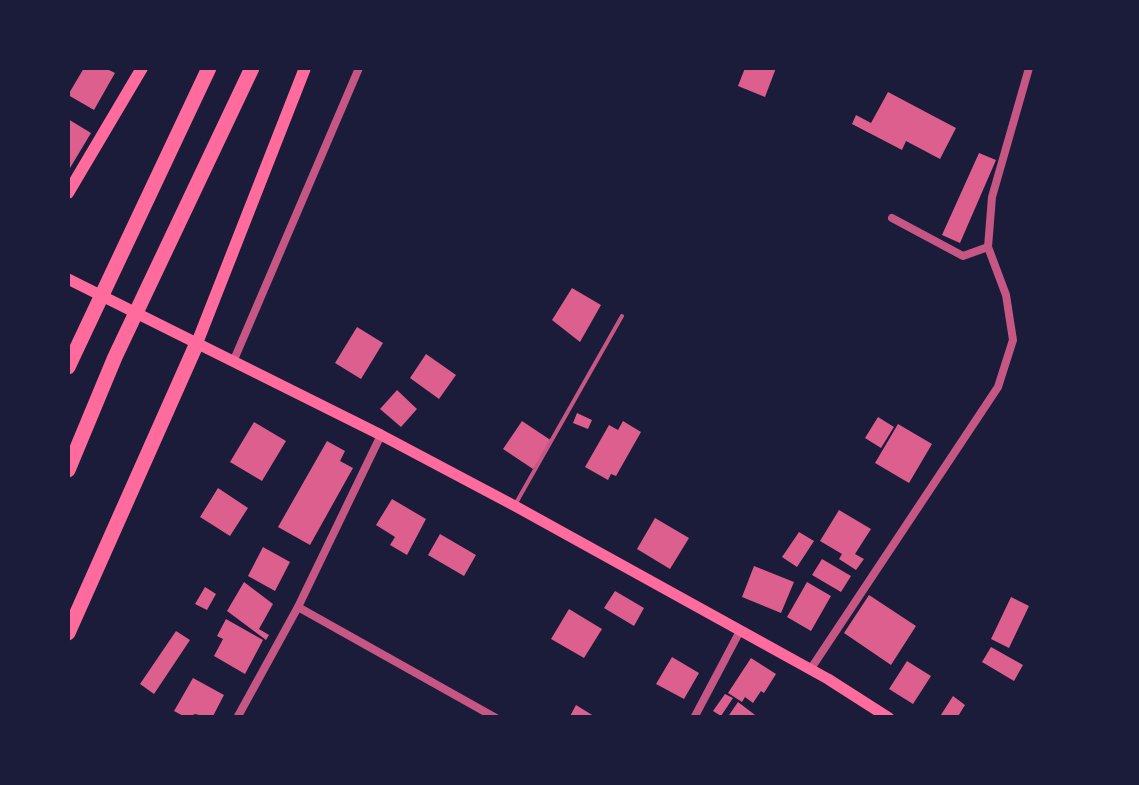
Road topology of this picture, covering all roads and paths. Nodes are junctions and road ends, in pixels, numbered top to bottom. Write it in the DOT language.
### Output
graph roads {
  1 [pos="142,68"];
  2 [pos="209,68"];
  3 [pos="252,68"];
  4 [pos="306,68"];
  5 [pos="359,68"];
  6 [pos="1030,68"];
  7 [pos="68,193"];
  8 [pos="892,218"];
  9 [pos="988,247"];
  10 [pos="68,279"];
  11 [pos="622,316"];
  12 [pos="196,343"];
  13 [pos="234,362"];
  14 [pos="68,367"];
  15 [pos="381,435"];
  16 [pos="68,470"];
  17 [pos="515,506"];
  18 [pos="298,607"];
  19 [pos="740,630"];
  20 [pos="68,633"];
  21 [pos="810,670"];
  22 [pos="237,718"];
  23 [pos="496,718"];
  24 [pos="694,718"];
  25 [pos="889,718"];
  1 -- 7 [label="highway"];
  2 -- 14 [label="highway"];
  3 -- 16 [label="highway"];
  4 -- 12 [label="highway"];
  5 -- 13 [label="street"];
  6 -- 9 [label="street"];
  8 -- 9 [label="street"];
  9 -- 21 [label="street"];
  10 -- 12 [label="main road"];
  11 -- 17 [label="lane"];
  12 -- 13 [label="main road"];
  12 -- 20 [label="highway"];
  13 -- 15 [label="main road"];
  15 -- 17 [label="main road"];
  15 -- 18 [label="street"];
  17 -- 19 [label="main road"];
  18 -- 22 [label="street"];
  18 -- 23 [label="street"];
  19 -- 21 [label="main road"];
  19 -- 24 [label="street"];
  21 -- 25 [label="main road"];
}
